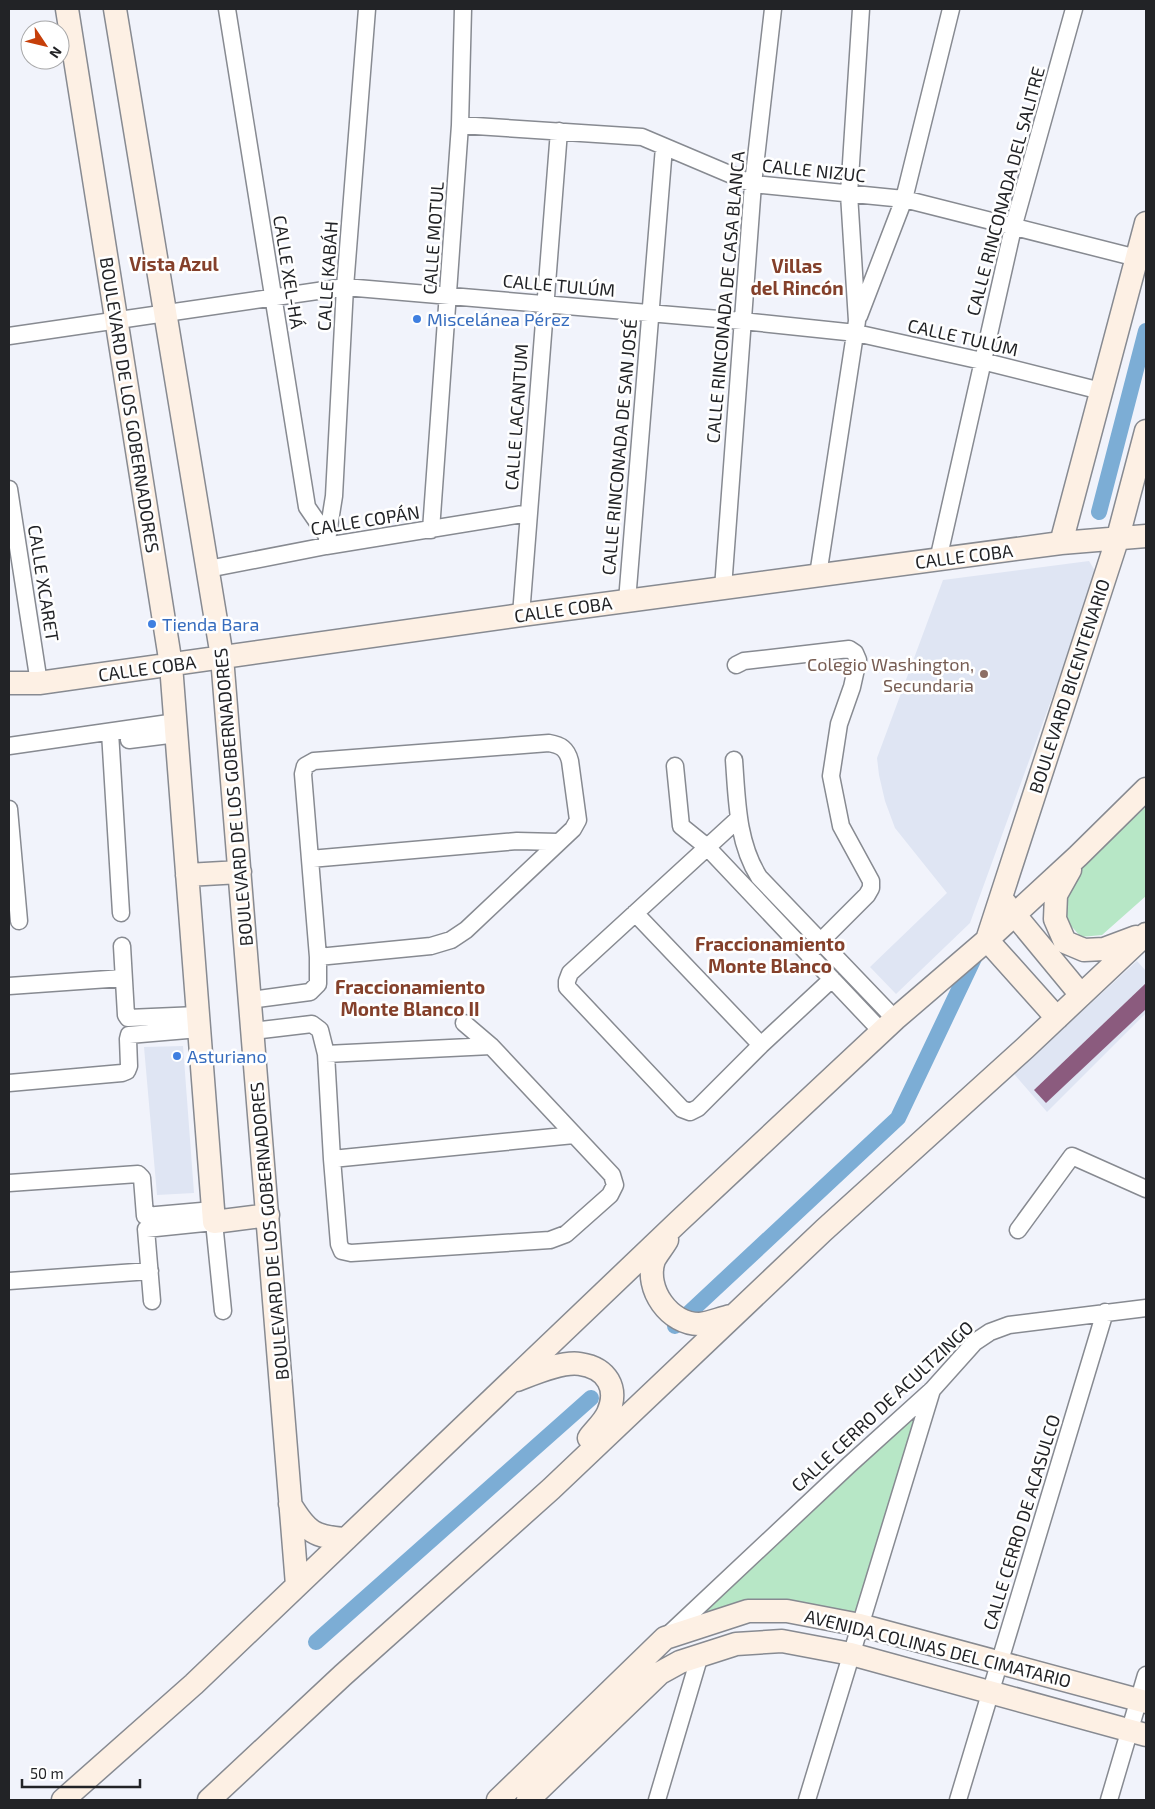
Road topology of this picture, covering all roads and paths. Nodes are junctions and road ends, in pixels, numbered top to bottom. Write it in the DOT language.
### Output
graph roads {
  1 [pos="67,9"];
  2 [pos="115,9"];
  3 [pos="227,9"];
  4 [pos="367,9"];
  5 [pos="463,9"];
  6 [pos="773,9"];
  7 [pos="862,9"];
  8 [pos="951,9"];
  9 [pos="1074,9"];
  10 [pos="460,125"];
  11 [pos="559,132"];
  12 [pos="664,147"];
  13 [pos="753,184"];
  14 [pos="850,194"];
  15 [pos="904,199"];
  16 [pos="1146,222"];
  17 [pos="1014,228"];
  18 [pos="1137,258"];
  19 [pos="346,287"];
  20 [pos="449,296"];
  21 [pos="273,298"];
  22 [pos="545,304"];
  23 [pos="166,313"];
  24 [pos="651,313"];
  25 [pos="117,320"];
  26 [pos="742,321"];
  27 [pos="857,327"];
  28 [pos="9,336"];
  29 [pos="982,361"];
  30 [pos="1101,391"];
  31 [pos="1146,430"];
  32 [pos="9,490"];
  33 [pos="529,513"];
  34 [pos="431,530"];
  35 [pos="1146,536"];
  36 [pos="1118,537"];
  37 [pos="326,541"];
  38 [pos="1061,543"];
  39 [pos="938,560"];
  40 [pos="208,569"];
  41 [pos="818,576"];
  42 [pos="723,588"];
  43 [pos="626,601"];
  44 [pos="521,615"];
  45 [pos="222,657"];
  46 [pos="736,664"];
  47 [pos="171,665"];
  48 [pos="9,683"];
  49 [pos="40,683"];
  50 [pos="176,728"];
  51 [pos="110,737"];
  52 [pos="9,746"];
  53 [pos="734,760"];
  54 [pos="674,766"];
  55 [pos="1146,789"];
  56 [pos="9,809"];
  57 [pos="738,819"];
  58 [pos="558,842"];
  59 [pos="707,847"];
  60 [pos="1078,856"];
  61 [pos="310,859"];
  62 [pos="240,872"];
  63 [pos="188,875"];
  64 [pos="13,890"];
  65 [pos="1007,906"];
  66 [pos="121,913"];
  67 [pos="635,913"];
  68 [pos="19,921"];
  69 [pos="1146,934"];
  70 [pos="987,940"];
  71 [pos="820,941"];
  72 [pos="122,946"];
  73 [pos="808,954"];
  74 [pos="318,958"];
  75 [pos="123,978"];
  76 [pos="832,979"];
  77 [pos="9,986"];
  78 [pos="1081,995"];
  79 [pos="250,1000"];
  80 [pos="1057,1018"];
  81 [pos="199,1022"];
  82 [pos="464,1023"];
  83 [pos="888,1026"];
  84 [pos="253,1031"];
  85 [pos="761,1045"];
  86 [pos="491,1046"];
  87 [pos="326,1054"];
  88 [pos="9,1083"];
  89 [pos="574,1135"];
  90 [pos="332,1158"];
  91 [pos="9,1183"];
  92 [pos="1146,1188"];
  93 [pos="268,1215"];
  94 [pos="213,1216"];
  95 [pos="678,1222"];
  96 [pos="146,1223"];
  97 [pos="1018,1230"];
  98 [pos="150,1271"];
  99 [pos="9,1281"];
  100 [pos="152,1301"];
  101 [pos="1146,1308"];
  102 [pos="223,1311"];
  103 [pos="1105,1312"];
  104 [pos="734,1315"];
  105 [pos="509,1383"];
  106 [pos="932,1390"];
  107 [pos="551,1489"];
  108 [pos="290,1503"];
  109 [pos="346,1538"];
  110 [pos="297,1585"];
  111 [pos="860,1625"];
  112 [pos="665,1638"];
  113 [pos="851,1654"];
  114 [pos="700,1655"];
  115 [pos="999,1663"];
  116 [pos="1146,1675"];
  117 [pos="990,1692"];
  118 [pos="1142,1701"];
  119 [pos="1138,1732"];
  120 [pos="63,1800"];
  121 [pos="209,1800"];
  122 [pos="498,1800"];
  123 [pos="528,1800"];
  124 [pos="657,1800"];
  125 [pos="807,1800"];
  126 [pos="958,1800"];
  127 [pos="1109,1800"];
  1 -- 25 [label="main road, BOULEVARD DE LOS GOBERNADORES"];
  2 -- 23 [label="main road, BOULEVARD DE LOS GOBERNADORES"];
  3 -- 21 [label="street, CALLE XEL-HÁ"];
  4 -- 19 [label="street, CALLE KABÁH"];
  5 -- 10 [label="street, CALLE MOTUL"];
  6 -- 13 [label="street, CALLE RINCONADA DE CASA BLANCA"];
  7 -- 14 [label="street"];
  8 -- 15 [label="street"];
  9 -- 17 [label="street, CALLE RINCONADA DEL SALITRE"];
  10 -- 11 [label="street, CALLE NIZUC"];
  10 -- 20 [label="street, CALLE MOTUL"];
  11 -- 12 [label="street, CALLE NIZUC"];
  11 -- 22 [label="street, CALLE LACANTUM"];
  12 -- 13 [label="street, CALLE NIZUC"];
  12 -- 24 [label="street, CALLE RINCONADA DE SAN JOSÉ"];
  13 -- 14 [label="street, CALLE NIZUC"];
  13 -- 26 [label="street, CALLE RINCONADA DE CASA BLANCA"];
  14 -- 15 [label="street, CALLE NIZUC"];
  14 -- 27 [label="street"];
  15 -- 17 [label="street, CALLE NIZUC"];
  15 -- 27 [label="street"];
  16 -- 18 [label="main road"];
  17 -- 18 [label="street, CALLE NIZUC"];
  17 -- 29 [label="street, CALLE RINCONADA DEL SALITRE"];
  18 -- 30 [label="main road"];
  19 -- 20 [label="street, CALLE TULÚM"];
  19 -- 21 [label="street, CALLE TULÚM"];
  19 -- 37 [label="street, CALLE KABÁH"];
  20 -- 22 [label="street, CALLE TULÚM"];
  20 -- 34 [label="street, CALLE MOTUL"];
  21 -- 23 [label="street, CALLE TULÚM"];
  21 -- 37 [label="street, CALLE XEL-HÁ"];
  22 -- 24 [label="street, CALLE TULÚM"];
  22 -- 33 [label="street, CALLE LACANTUM"];
  23 -- 25 [label="street, CALLE TULÚM"];
  23 -- 40 [label="main road, BOULEVARD DE LOS GOBERNADORES"];
  24 -- 26 [label="street, CALLE TULÚM"];
  24 -- 43 [label="street, CALLE RINCONADA DE SAN JOSÉ"];
  25 -- 28 [label="street, CALLE TULÚM"];
  25 -- 47 [label="main road, BOULEVARD DE LOS GOBERNADORES"];
  26 -- 27 [label="street, CALLE TULÚM"];
  26 -- 42 [label="street, CALLE RINCONADA DE CASA BLANCA"];
  27 -- 29 [label="street, CALLE TULÚM"];
  27 -- 41 [label="street"];
  29 -- 30 [label="street, CALLE TULÚM"];
  29 -- 39 [label="street, CALLE RINCONADA DEL SALITRE"];
  30 -- 38 [label="main road"];
  31 -- 36 [label="main road, BOULEVARD BICENTENARIO"];
  32 -- 49 [label="street, CALLE XCARET"];
  33 -- 34 [label="street, CALLE COPÁN"];
  33 -- 44 [label="street, CALLE LACANTUM"];
  34 -- 37 [label="street, CALLE COPÁN"];
  35 -- 36 [label="main road, CALLE COBA"];
  36 -- 38 [label="main road, CALLE COBA"];
  36 -- 65 [label="main road, BOULEVARD BICENTENARIO"];
  37 -- 40 [label="street, CALLE COPÁN"];
  38 -- 39 [label="main road, CALLE COBA"];
  39 -- 41 [label="main road, CALLE COBA"];
  40 -- 45 [label="main road, BOULEVARD DE LOS GOBERNADORES"];
  41 -- 42 [label="main road, CALLE COBA"];
  42 -- 43 [label="main road, CALLE COBA"];
  43 -- 44 [label="main road, CALLE COBA"];
  44 -- 45 [label="main road, CALLE COBA"];
  45 -- 47 [label="main road, CALLE COBA"];
  45 -- 62 [label="main road, BOULEVARD DE LOS GOBERNADORES"];
  46 -- 71 [label="street"];
  47 -- 49 [label="main road, CALLE COBA"];
  47 -- 50 [label="main road, BOULEVARD DE LOS GOBERNADORES"];
  48 -- 49 [label="main road, CALLE COBA"];
  50 -- 51 [label="street"];
  50 -- 63 [label="main road, BOULEVARD DE LOS GOBERNADORES"];
  51 -- 52 [label="street"];
  51 -- 66 [label="street"];
  53 -- 57 [label="street"];
  54 -- 59 [label="street"];
  55 -- 60 [label="main road"];
  56 -- 64 [label="street"];
  57 -- 59 [label="street"];
  57 -- 71 [label="street"];
  58 -- 61 [label="street"];
  58 -- 61 [label="street"];
  58 -- 74 [label="street"];
  59 -- 67 [label="street"];
  59 -- 73 [label="street"];
  60 -- 65 [label="main road"];
  60 -- 69 [label="main road"];
  61 -- 74 [label="street"];
  62 -- 63 [label="main road"];
  62 -- 79 [label="main road, BOULEVARD DE LOS GOBERNADORES"];
  63 -- 81 [label="main road, BOULEVARD DE LOS GOBERNADORES"];
  64 -- 68 [label="street"];
  65 -- 70 [label="main road"];
  65 -- 78 [label="main road"];
  67 -- 85 [label="street"];
  67 -- 85 [label="street"];
  69 -- 78 [label="main road"];
  70 -- 80 [label="main road"];
  70 -- 83 [label="main road"];
  71 -- 73 [label="street"];
  71 -- 83 [label="street"];
  72 -- 75 [label="street"];
  73 -- 76 [label="street"];
  74 -- 79 [label="street"];
  75 -- 77 [label="street"];
  75 -- 81 [label="street"];
  76 -- 83 [label="street"];
  76 -- 85 [label="street"];
  78 -- 80 [label="main road"];
  79 -- 84 [label="main road, BOULEVARD DE LOS GOBERNADORES"];
  80 -- 104 [label="main road"];
  81 -- 88 [label="street"];
  81 -- 94 [label="main road, BOULEVARD DE LOS GOBERNADORES"];
  82 -- 86 [label="street"];
  83 -- 95 [label="main road"];
  84 -- 87 [label="street"];
  84 -- 93 [label="main road, BOULEVARD DE LOS GOBERNADORES"];
  86 -- 87 [label="street"];
  86 -- 89 [label="street"];
  87 -- 90 [label="street"];
  89 -- 90 [label="street"];
  89 -- 90 [label="street"];
  91 -- 96 [label="street"];
  92 -- 97 [label="street"];
  93 -- 94 [label="main road"];
  93 -- 108 [label="main road, BOULEVARD DE LOS GOBERNADORES"];
  94 -- 96 [label="street"];
  94 -- 102 [label="street, BOULEVARD DE LOS GOBERNADORES"];
  95 -- 104 [label="main road"];
  95 -- 105 [label="main road"];
  96 -- 98 [label="street"];
  98 -- 99 [label="street"];
  98 -- 100 [label="street"];
  101 -- 103 [label="street, CALLE CERRO DE ACULTZINGO"];
  103 -- 106 [label="street, CALLE CERRO DE ACULTZINGO"];
  103 -- 115 [label="street, CALLE CERRO DE ACASULCO"];
  104 -- 107 [label="main road"];
  105 -- 107 [label="main road"];
  105 -- 109 [label="main road"];
  106 -- 111 [label="street"];
  106 -- 112 [label="street, CALLE CERRO DE ACULTZINGO"];
  107 -- 121 [label="main road"];
  108 -- 109 [label="main road, BOULEVARD DE LOS GOBERNADORES"];
  108 -- 110 [label="main road, BOULEVARD DE LOS GOBERNADORES"];
  109 -- 110 [label="main road"];
  110 -- 120 [label="main road"];
  111 -- 112 [label="main road, AVENIDA COLINAS DEL CIMATARIO"];
  111 -- 113 [label="street"];
  111 -- 115 [label="main road, AVENIDA COLINAS DEL CIMATARIO"];
  112 -- 122 [label="main road, AVENIDA COLINAS DEL CIMATARIO"];
  113 -- 114 [label="main road, AVENIDA COLINAS DEL CIMATARIO"];
  113 -- 117 [label="main road, AVENIDA COLINAS DEL CIMATARIO"];
  113 -- 125 [label="street"];
  114 -- 123 [label="main road, AVENIDA COLINAS DEL CIMATARIO"];
  114 -- 124 [label="street"];
  115 -- 117 [label="street, CALLE CERRO DE ACASULCO"];
  115 -- 118 [label="main road, AVENIDA COLINAS DEL CIMATARIO"];
  116 -- 118 [label="street"];
  117 -- 119 [label="main road, AVENIDA COLINAS DEL CIMATARIO"];
  117 -- 126 [label="street, CALLE CERRO DE ACASULCO"];
  118 -- 119 [label="street"];
  119 -- 127 [label="street"];
}
